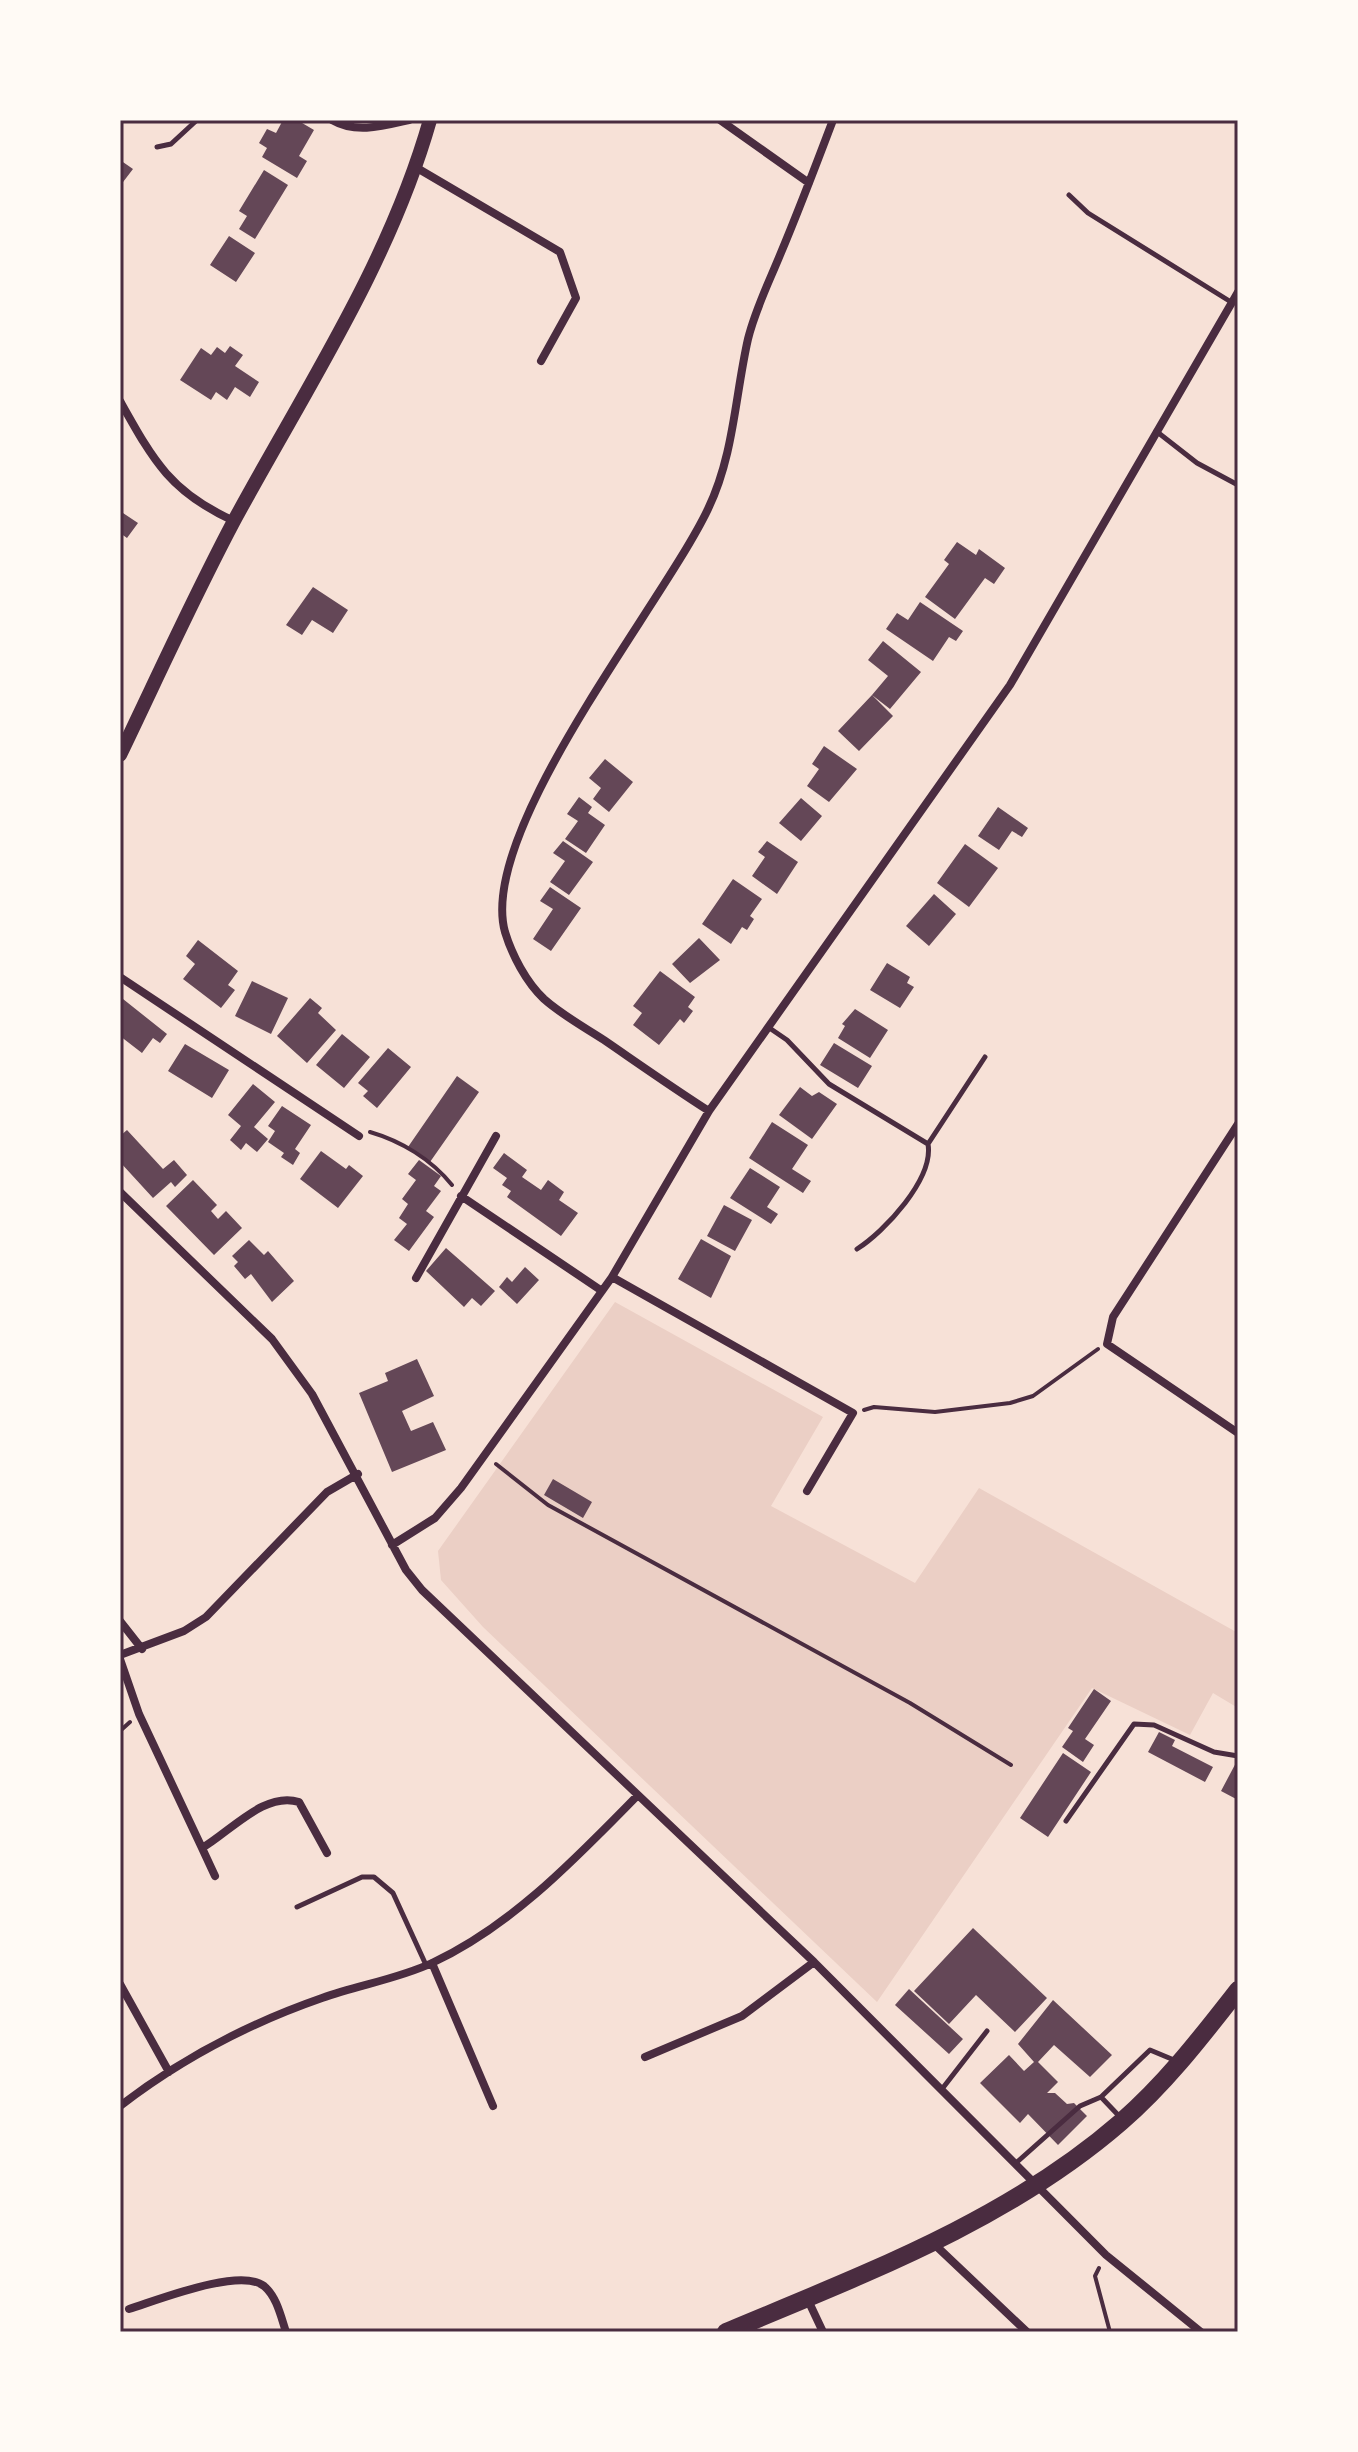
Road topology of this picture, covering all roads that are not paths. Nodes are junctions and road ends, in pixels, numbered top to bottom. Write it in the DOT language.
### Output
graph roads {
  1 [pos="197,120"];
  2 [pos="332,120"];
  3 [pos="409,120"];
  4 [pos="430,120"];
  5 [pos="720,120"];
  6 [pos="833,120"];
  7 [pos="157,147"];
  8 [pos="417,168"];
  9 [pos="809,183"];
  10 [pos="1069,195"];
  11 [pos="1238,292"];
  12 [pos="1231,303"];
  13 [pos="541,361"];
  14 [pos="120,401"];
  15 [pos="1155,431"];
  16 [pos="1238,485"];
  17 [pos="234,521"];
  18 [pos="120,755"];
  19 [pos="120,977"];
  20 [pos="767,1026"];
  21 [pos="985,1057"];
  22 [pos="709,1111"];
  23 [pos="1238,1124"];
  24 [pos="359,1136"];
  25 [pos="496,1136"];
  26 [pos="928,1144"];
  27 [pos="120,1192"];
  28 [pos="461,1196"];
  29 [pos="857,1249"];
  30 [pos="612,1277"];
  31 [pos="416,1278"];
  32 [pos="602,1291"];
  33 [pos="1238,1433"];
  34 [pos="358,1474"];
  35 [pos="807,1491"];
  36 [pos="392,1545"];
  37 [pos="120,1621"];
  38 [pos="142,1649"];
  39 [pos="120,1657"];
  40 [pos="1238,1756"];
  41 [pos="638,1795"];
  42 [pos="1066,1821"];
  43 [pos="202,1848"];
  44 [pos="327,1853"];
  45 [pos="215,1876"];
  46 [pos="297,1907"];
  47 [pos="814,1962"];
  48 [pos="429,1964"];
  49 [pos="120,1984"];
  50 [pos="1238,1990"];
  51 [pos="987,2031"];
  52 [pos="645,2057"];
  53 [pos="1180,2062"];
  54 [pos="169,2072"];
  55 [pos="942,2090"];
  56 [pos="1101,2097"];
  57 [pos="120,2106"];
  58 [pos="493,2106"];
  59 [pos="1123,2120"];
  60 [pos="1016,2163"];
  61 [pos="1035,2187"];
  62 [pos="932,2242"];
  63 [pos="807,2298"];
  64 [pos="129,2309"];
  65 [pos="286,2332"];
  66 [pos="726,2332"];
  67 [pos="823,2332"];
  68 [pos="1027,2332"];
  69 [pos="1201,2332"];
  1 -- 7 [label="lane"];
  2 -- 3 [label="street"];
  4 -- 8 [label="street"];
  5 -- 9 [label="street"];
  6 -- 9 [label="street"];
  8 -- 13 [label="street"];
  8 -- 17 [label="street"];
  9 -- 22 [label="street"];
  10 -- 12 [label="lane"];
  11 -- 12 [label="street"];
  12 -- 15 [label="street"];
  14 -- 17 [label="street"];
  15 -- 16 [label="lane"];
  15 -- 20 [label="street"];
  17 -- 18 [label="street"];
  19 -- 24 [label="street"];
  20 -- 22 [label="street"];
  20 -- 26 [label="lane"];
  21 -- 26 [label="lane"];
  22 -- 30 [label="street"];
  23 -- 33 [label="street"];
  25 -- 28 [label="street"];
  26 -- 29 [label="lane"];
  27 -- 34 [label="street"];
  28 -- 31 [label="street"];
  28 -- 32 [label="street"];
  30 -- 32 [label="street"];
  30 -- 35 [label="street"];
  32 -- 36 [label="street"];
  34 -- 36 [label="street"];
  34 -- 38 [label="street"];
  36 -- 41 [label="street"];
  37 -- 38 [label="street"];
  38 -- 39 [label="street"];
  39 -- 43 [label="street"];
  40 -- 42 [label="lane"];
  41 -- 47 [label="street"];
  41 -- 48 [label="street"];
  43 -- 44 [label="street"];
  43 -- 45 [label="street"];
  46 -- 48 [label="lane"];
  47 -- 52 [label="street"];
  47 -- 55 [label="street"];
  48 -- 54 [label="street"];
  48 -- 58 [label="street"];
  49 -- 54 [label="street"];
  50 -- 53 [label="main road"];
  51 -- 55 [label="lane"];
  53 -- 56 [label="lane"];
  53 -- 59 [label="main road"];
  54 -- 57 [label="street"];
  55 -- 60 [label="street"];
  56 -- 59 [label="lane"];
  56 -- 60 [label="lane"];
  59 -- 61 [label="main road"];
  60 -- 61 [label="street"];
  61 -- 62 [label="main road"];
  61 -- 69 [label="street"];
  62 -- 63 [label="main road"];
  62 -- 68 [label="street"];
  63 -- 66 [label="main road"];
  63 -- 67 [label="street"];
  64 -- 65 [label="street"];
}
